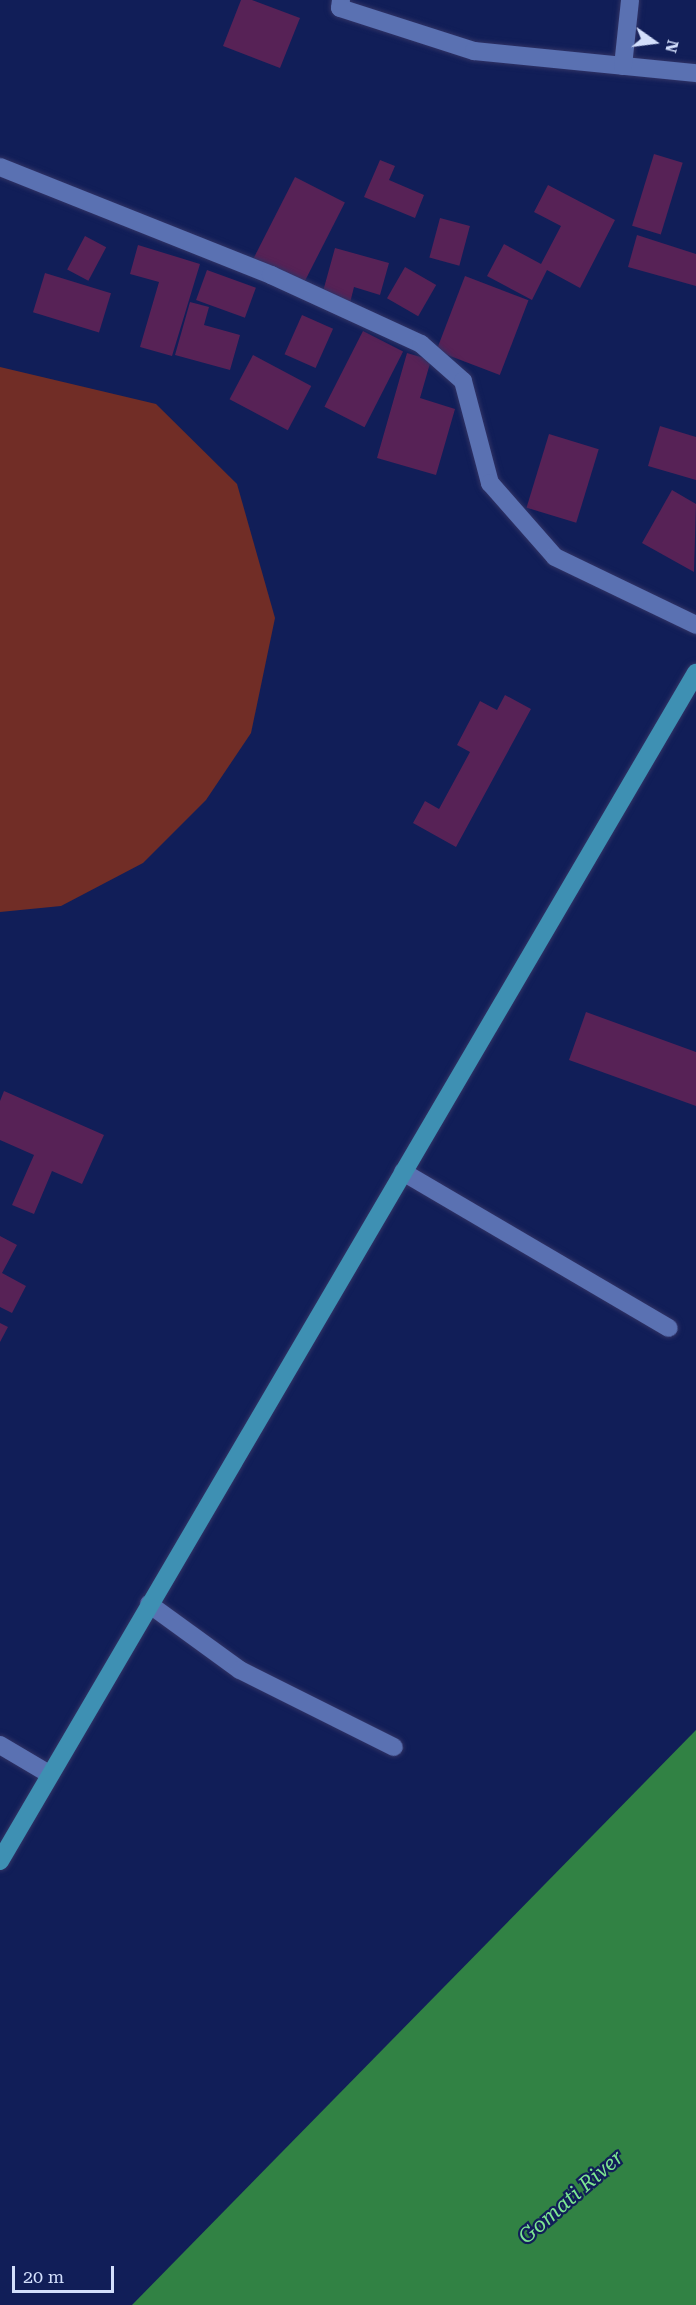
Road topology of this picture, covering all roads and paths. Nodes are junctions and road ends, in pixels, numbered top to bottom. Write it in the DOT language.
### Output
graph roads {
  1 [pos="341,0"];
  2 [pos="630,0"];
  3 [pos="623,66"];
  4 [pos="696,73"];
  5 [pos="0,167"];
  6 [pos="696,625"];
  7 [pos="696,673"];
  8 [pos="403,1172"];
  9 [pos="669,1328"];
  10 [pos="149,1604"];
  11 [pos="0,1745"];
  12 [pos="394,1747"];
  13 [pos="49,1774"];
  14 [pos="0,1861"];
  1 -- 3 [label="street"];
  2 -- 3 [label="street"];
  3 -- 4 [label="street"];
  5 -- 6 [label="street"];
  7 -- 8 [label="main road"];
  8 -- 9 [label="street"];
  8 -- 10 [label="main road"];
  10 -- 12 [label="street"];
  10 -- 13 [label="main road"];
  11 -- 13 [label="street"];
  13 -- 14 [label="main road"];
}
